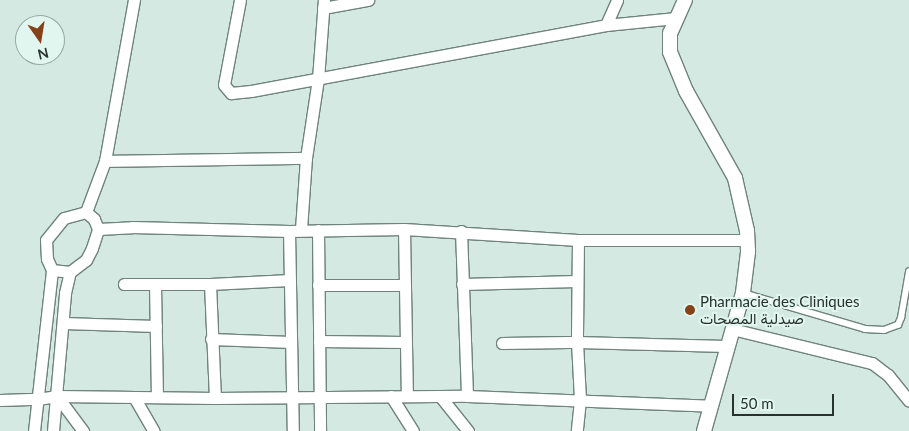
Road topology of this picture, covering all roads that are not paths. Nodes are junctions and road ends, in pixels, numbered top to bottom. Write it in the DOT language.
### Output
graph roads {
  1 [pos="134,0"];
  2 [pos="240,0"];
  3 [pos="368,0"];
  4 [pos="617,0"];
  5 [pos="686,0"];
  6 [pos="324,4"];
  7 [pos="676,18"];
  8 [pos="606,25"];
  9 [pos="318,79"];
  10 [pos="306,158"];
  11 [pos="105,161"];
  12 [pos="86,212"];
  13 [pos="98,228"];
  14 [pos="301,229"];
  15 [pos="404,229"];
  16 [pos="289,230"];
  17 [pos="318,230"];
  18 [pos="461,231"];
  19 [pos="578,240"];
  20 [pos="747,240"];
  21 [pos="52,270"];
  22 [pos="70,272"];
  23 [pos="909,272"];
  24 [pos="290,280"];
  25 [pos="577,281"];
  26 [pos="124,284"];
  27 [pos="156,284"];
  28 [pos="210,284"];
  29 [pos="462,284"];
  30 [pos="318,285"];
  31 [pos="404,285"];
  32 [pos="743,293"];
  33 [pos="63,323"];
  34 [pos="156,326"];
  35 [pos="732,329"];
  36 [pos="211,339"];
  37 [pos="319,341"];
  38 [pos="291,342"];
  39 [pos="404,342"];
  40 [pos="577,342"];
  41 [pos="502,343"];
  42 [pos="726,346"];
  43 [pos="407,395"];
  44 [pos="57,396"];
  45 [pos="293,396"];
  46 [pos="321,396"];
  47 [pos="391,396"];
  48 [pos="440,396"];
  49 [pos="467,396"];
  50 [pos="134,397"];
  51 [pos="156,397"];
  52 [pos="215,398"];
  53 [pos="38,399"];
  54 [pos="0,400"];
  55 [pos="580,400"];
  56 [pos="909,401"];
  57 [pos="711,406"];
  58 [pos="34,431"];
  59 [pos="53,431"];
  60 [pos="83,431"];
  61 [pos="154,431"];
  62 [pos="293,431"];
  63 [pos="320,431"];
  64 [pos="414,431"];
  65 [pos="468,431"];
  66 [pos="577,431"];
  67 [pos="704,431"];
  1 -- 11 [label="street"];
  2 -- 9 [label="street"];
  3 -- 6 [label="street"];
  4 -- 8 [label="street"];
  5 -- 7 [label="street"];
  6 -- 9 [label="street"];
  7 -- 8 [label="street"];
  7 -- 20 [label="street"];
  8 -- 9 [label="street"];
  9 -- 10 [label="street"];
  10 -- 11 [label="street"];
  10 -- 14 [label="street"];
  11 -- 12 [label="street"];
  12 -- 13 [label="street"];
  12 -- 21 [label="street"];
  13 -- 16 [label="street"];
  13 -- 22 [label="street"];
  14 -- 16 [label="street"];
  14 -- 17 [label="street"];
  15 -- 17 [label="street"];
  15 -- 18 [label="street"];
  15 -- 31 [label="street"];
  16 -- 24 [label="street"];
  17 -- 30 [label="street"];
  18 -- 19 [label="street"];
  18 -- 29 [label="street"];
  19 -- 20 [label="street"];
  19 -- 25 [label="street"];
  20 -- 32 [label="street"];
  21 -- 22 [label="street"];
  21 -- 53 [label="street"];
  22 -- 33 [label="street"];
  23 -- 32 [label="lane"];
  24 -- 28 [label="street"];
  24 -- 38 [label="street"];
  25 -- 29 [label="street"];
  25 -- 40 [label="street"];
  26 -- 27 [label="street"];
  27 -- 28 [label="street"];
  27 -- 34 [label="street"];
  28 -- 36 [label="street"];
  29 -- 49 [label="street"];
  30 -- 31 [label="street"];
  30 -- 37 [label="street"];
  31 -- 39 [label="street"];
  32 -- 35 [label="street"];
  33 -- 34 [label="street"];
  33 -- 44 [label="street"];
  34 -- 51 [label="street"];
  35 -- 42 [label="street"];
  35 -- 56 [label="street"];
  36 -- 38 [label="street"];
  36 -- 52 [label="street"];
  37 -- 39 [label="street"];
  37 -- 46 [label="street"];
  38 -- 45 [label="street"];
  39 -- 43 [label="street"];
  40 -- 41 [label="street"];
  40 -- 42 [label="street"];
  40 -- 55 [label="street"];
  42 -- 57 [label="street"];
  43 -- 47 [label="street"];
  43 -- 48 [label="street"];
  44 -- 50 [label="street"];
  44 -- 53 [label="street"];
  44 -- 59 [label="street"];
  44 -- 60 [label="street"];
  45 -- 46 [label="street"];
  45 -- 52 [label="street"];
  45 -- 62 [label="street"];
  46 -- 47 [label="street"];
  46 -- 63 [label="street"];
  47 -- 64 [label="street"];
  48 -- 49 [label="street"];
  48 -- 65 [label="street"];
  49 -- 55 [label="street"];
  50 -- 51 [label="street"];
  50 -- 61 [label="street"];
  51 -- 52 [label="street"];
  53 -- 54 [label="street"];
  53 -- 58 [label="street"];
  55 -- 57 [label="street"];
  55 -- 66 [label="street"];
  57 -- 67 [label="street"];
}
